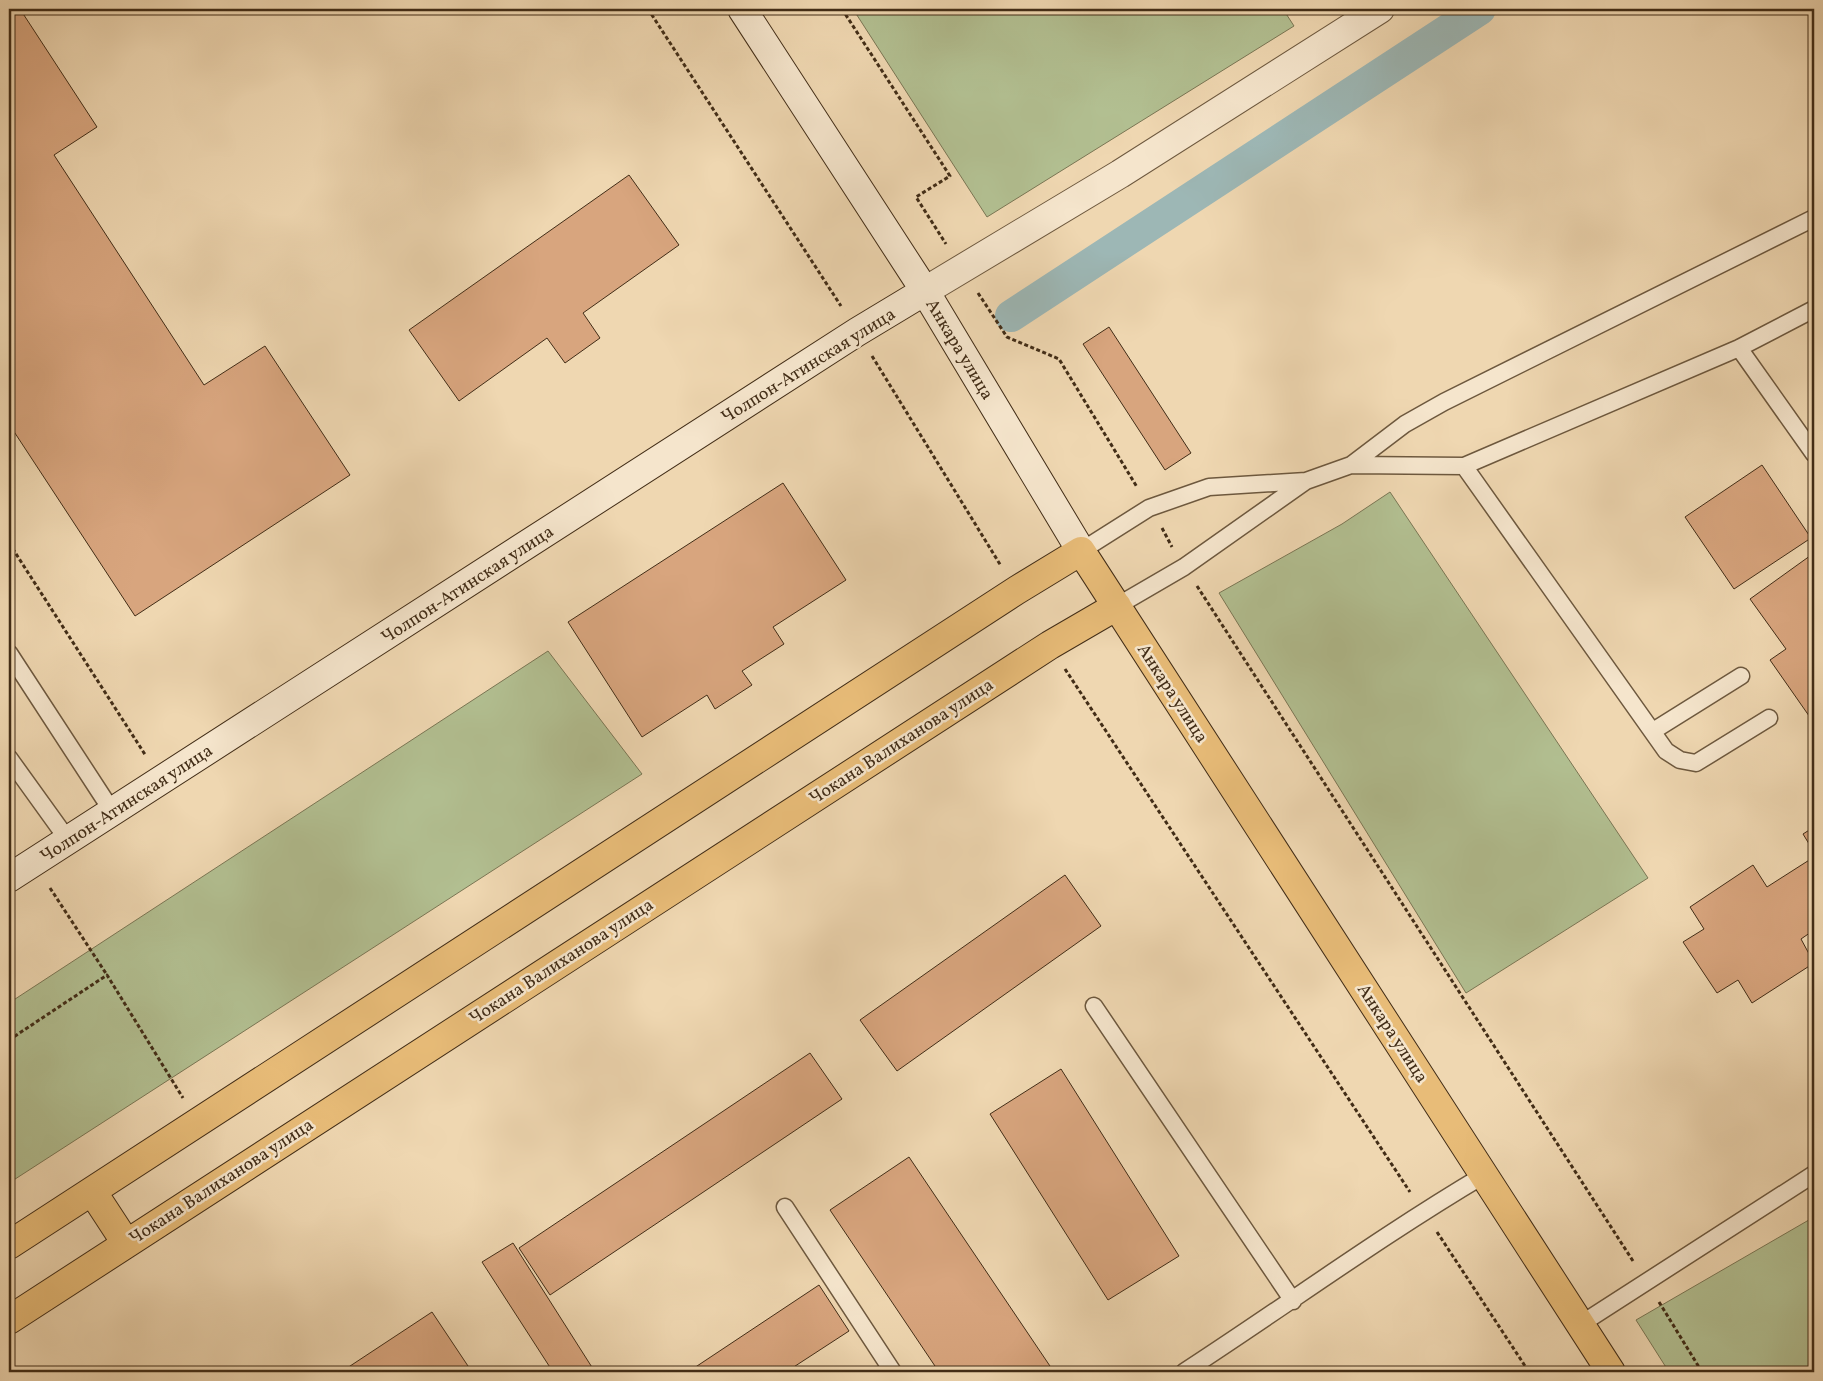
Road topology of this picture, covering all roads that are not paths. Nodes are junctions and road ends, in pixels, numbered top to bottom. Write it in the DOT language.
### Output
graph roads {
  1 [pos="742,9"];
  2 [pos="1380,9"];
  3 [pos="1814,218"];
  4 [pos="925,291"];
  5 [pos="1814,309"];
  6 [pos="1738,348"];
  7 [pos="1814,454"];
  8 [pos="1351,466"];
  9 [pos="1464,466"];
  10 [pos="1306,481"];
  11 [pos="1081,551"];
  12 [pos="1117,606"];
  13 [pos="9,653"];
  14 [pos="1741,676"];
  15 [pos="1769,718"];
  16 [pos="1653,731"];
  17 [pos="9,758"];
  18 [pos="112,811"];
  19 [pos="68,840"];
  20 [pos="9,878"];
  21 [pos="1094,1006"];
  22 [pos="1814,1174"];
  23 [pos="1484,1175"];
  24 [pos="92,1191"];
  25 [pos="785,1207"];
  26 [pos="126,1243"];
  27 [pos="9,1245"];
  28 [pos="1294,1301"];
  29 [pos="9,1320"];
  30 [pos="1581,1324"];
  31 [pos="893,1372"];
  32 [pos="1184,1372"];
  33 [pos="1612,1372"];
  1 -- 4 [label="street, Анкара улица"];
  2 -- 4 [label="street, Чолпон-Атинская улица"];
  3 -- 8 [label="lane"];
  4 -- 11 [label="street, Анкара улица"];
  4 -- 18 [label="street, Чолпон-Атинская улица"];
  5 -- 6 [label="lane"];
  6 -- 7 [label="lane"];
  6 -- 9 [label="lane"];
  8 -- 9 [label="lane"];
  8 -- 10 [label="lane"];
  9 -- 16 [label="lane"];
  10 -- 11 [label="lane"];
  10 -- 12 [label="lane"];
  11 -- 12 [label="main road, Анкара улица"];
  11 -- 24 [label="main road"];
  12 -- 23 [label="main road, Анкара улица"];
  12 -- 26 [label="main road, Чокана Валиханова улица"];
  13 -- 18 [label="lane"];
  14 -- 16 [label="lane"];
  15 -- 16 [label="lane"];
  17 -- 19 [label="lane"];
  18 -- 19 [label="street, Чолпон-Атинская улица"];
  19 -- 20 [label="street, Чолпон-Атинская улица"];
  21 -- 28 [label="lane"];
  22 -- 30 [label="lane"];
  23 -- 28 [label="lane"];
  23 -- 30 [label="main road, Анкара улица"];
  24 -- 26 [label="main road"];
  24 -- 27 [label="main road"];
  25 -- 31 [label="lane"];
  26 -- 29 [label="main road, Чокана Валиханова улица"];
  28 -- 32 [label="lane"];
  30 -- 33 [label="main road, Анкара улица"];
}
